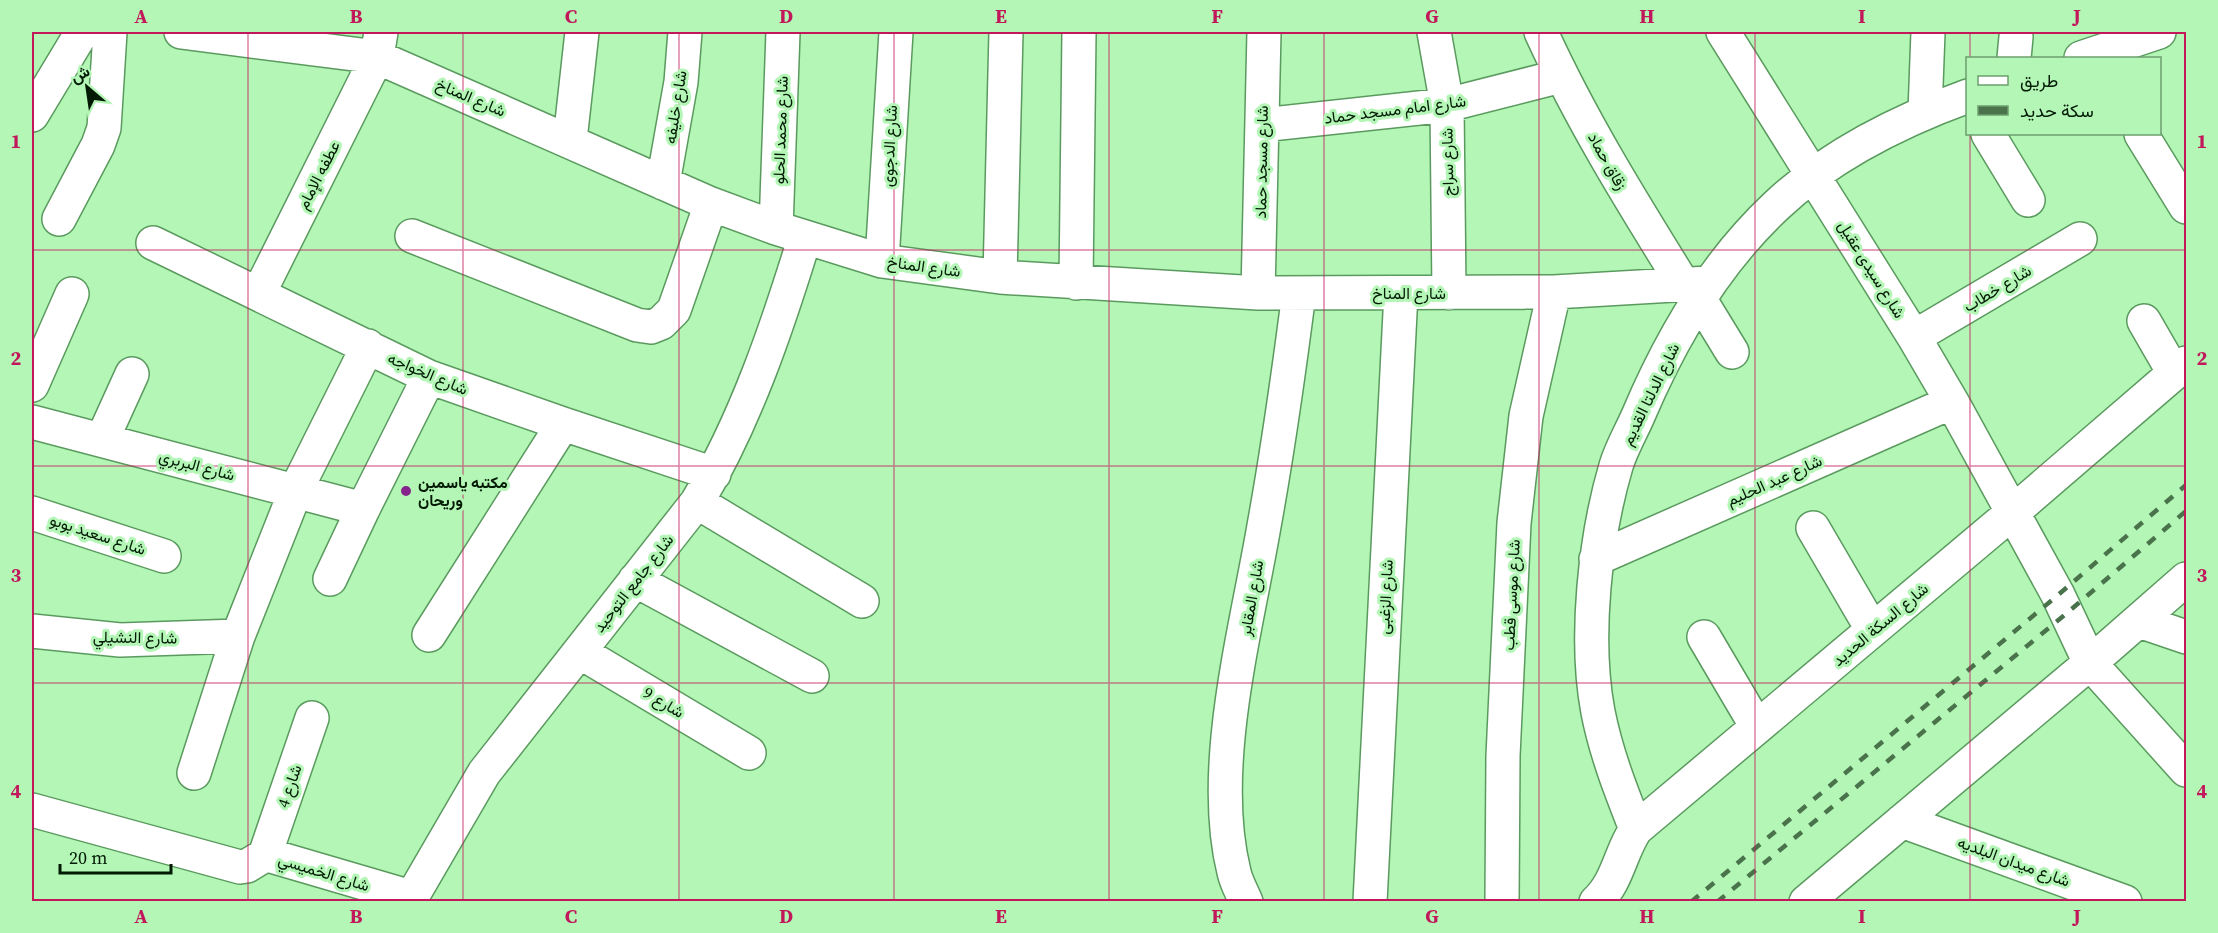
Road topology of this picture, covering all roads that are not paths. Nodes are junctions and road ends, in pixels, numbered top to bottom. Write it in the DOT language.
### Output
graph roads {
  1 [pos="82,32"];
  2 [pos="110,32"];
  3 [pos="183,32"];
  4 [pos="582,32"];
  5 [pos="685,32"];
  6 [pos="783,32"];
  7 [pos="896,32"];
  8 [pos="1006,32"];
  9 [pos="1079,32"];
  10 [pos="1264,32"];
  11 [pos="1434,32"];
  12 [pos="1541,32"];
  13 [pos="1723,32"];
  14 [pos="1928,32"];
  15 [pos="2154,32"];
  16 [pos="379,44"];
  17 [pos="2089,57"];
  18 [pos="1561,76"];
  19 [pos="1966,97"];
  20 [pos="1447,105"];
  21 [pos="1925,112"];
  22 [pos="32,115"];
  23 [pos="1262,125"];
  24 [pos="1989,135"];
  25 [pos="2142,135"];
  26 [pos="570,140"];
  27 [pos="1814,176"];
  28 [pos="663,183"];
  29 [pos="2028,200"];
  30 [pos="711,204"];
  31 [pos="2187,207"];
  32 [pos="60,219"];
  33 [pos="791,232"];
  34 [pos="412,237"];
  35 [pos="2080,239"];
  36 [pos="153,243"];
  37 [pos="882,261"];
  38 [pos="1000,277"];
  39 [pos="1076,283"];
  40 [pos="1697,288"];
  41 [pos="1258,292"];
  42 [pos="1554,292"];
  43 [pos="259,293"];
  44 [pos="1299,293"];
  45 [pos="1401,293"];
  46 [pos="1449,293"];
  47 [pos="72,294"];
  48 [pos="2144,321"];
  49 [pos="1914,337"];
  50 [pos="368,346"];
  51 [pos="1732,352"];
  52 [pos="2180,368"];
  53 [pos="132,374"];
  54 [pos="429,377"];
  55 [pos="32,385"];
  56 [pos="1952,402"];
  57 [pos="32,422"];
  58 [pos="562,424"];
  59 [pos="102,440"];
  60 [pos="714,474"];
  61 [pos="296,490"];
  62 [pos="697,502"];
  63 [pos="363,509"];
  64 [pos="2013,512"];
  65 [pos="32,513"];
  66 [pos="1813,528"];
  67 [pos="165,556"];
  68 [pos="1596,559"];
  69 [pos="330,579"];
  70 [pos="2187,579"];
  71 [pos="635,580"];
  72 [pos="862,601"];
  73 [pos="2139,621"];
  74 [pos="1872,630"];
  75 [pos="32,631"];
  76 [pos="429,635"];
  77 [pos="238,636"];
  78 [pos="1704,637"];
  79 [pos="2187,637"];
  80 [pos="580,652"];
  81 [pos="2090,663"];
  82 [pos="812,676"];
  83 [pos="312,718"];
  84 [pos="1757,727"];
  85 [pos="748,753"];
  86 [pos="2187,770"];
  87 [pos="194,773"];
  88 [pos="32,810"];
  89 [pos="1902,821"];
  90 [pos="1636,829"];
  91 [pos="265,855"];
  92 [pos="410,899"];
  93 [pos="1246,902"];
  94 [pos="1370,902"];
  95 [pos="1502,902"];
  96 [pos="1596,902"];
  97 [pos="1806,902"];
  98 [pos="2125,902"];
  1 -- 22 [label="street"];
  2 -- 32 [label="street"];
  3 -- 16 [label="street, شارع المناخ"];
  4 -- 26 [label="street"];
  5 -- 28 [label="street, شارع خليفه"];
  6 -- 33 [label="street, شارع محمد الحلو"];
  7 -- 37 [label="street, شارع الدجوى"];
  8 -- 38 [label="street"];
  9 -- 39 [label="street"];
  10 -- 23 [label="street, شارع مسجد حماد"];
  11 -- 20 [label="street, شارع سراج"];
  12 -- 18 [label="street, زقاق حماد"];
  13 -- 27 [label="street, شارع سيدى عقيل"];
  14 -- 21 [label="street"];
  15 -- 17 [label="street"];
  16 -- 26 [label="street, شارع المناخ"];
  16 -- 43 [label="street, عطفه الإمام"];
  18 -- 20 [label="street, شارع امام مسجد حماد"];
  18 -- 40 [label="street, زقاق حماد"];
  19 -- 21 [label="street, شارع الدلتا القديم"];
  20 -- 23 [label="street, شارع امام مسجد حماد"];
  20 -- 46 [label="street, شارع سراج"];
  21 -- 27 [label="street, شارع الدلتا القديم"];
  23 -- 41 [label="street, شارع مسجد حماد"];
  24 -- 29 [label="street"];
  25 -- 31 [label="street"];
  26 -- 28 [label="street, شارع المناخ"];
  27 -- 40 [label="street, شارع الدلتا القديم"];
  27 -- 49 [label="street, شارع سيدى عقيل"];
  28 -- 30 [label="street, شارع المناخ"];
  30 -- 33 [label="street, شارع المناخ"];
  30 -- 34 [label="street"];
  33 -- 37 [label="street, شارع المناخ"];
  33 -- 60 [label="street, شارع جامع التوحيد"];
  35 -- 49 [label="street, شارع خطاب"];
  36 -- 43 [label="street, شارع الخواجه"];
  37 -- 38 [label="street, شارع المناخ"];
  38 -- 39 [label="street, شارع المناخ"];
  39 -- 41 [label="street, شارع المناخ"];
  40 -- 42 [label="street, شارع المناخ"];
  40 -- 51 [label="street, زقاق حماد"];
  40 -- 68 [label="street, شارع الدلتا القديم"];
  41 -- 44 [label="street, شارع المناخ"];
  42 -- 46 [label="street, شارع المناخ"];
  42 -- 95 [label="street, شارع موسى قطب"];
  43 -- 50 [label="street, شارع الخواجه"];
  44 -- 45 [label="street, شارع المناخ"];
  44 -- 93 [label="street, شارع المقابر"];
  45 -- 46 [label="street, شارع المناخ"];
  45 -- 94 [label="street, شارع الزغبى"];
  47 -- 55 [label="street"];
  48 -- 52 [label="street"];
  49 -- 56 [label="street, شارع سيدى عقيل"];
  50 -- 54 [label="street, شارع الخواجه"];
  50 -- 61 [label="street"];
  52 -- 64 [label="street, شارع السكة الحديد"];
  53 -- 59 [label="street"];
  54 -- 58 [label="street, شارع الخواجه"];
  54 -- 63 [label="street"];
  56 -- 64 [label="street, شارع سيدى عقيل"];
  56 -- 68 [label="street, شارع عبد الحليم"];
  57 -- 59 [label="street, شارع البربري"];
  58 -- 60 [label="street, شارع الخواجه"];
  58 -- 76 [label="street"];
  59 -- 61 [label="street, شارع البربري"];
  60 -- 62 [label="street, شارع جامع التوحيد"];
  61 -- 63 [label="street, شارع البربري"];
  61 -- 77 [label="street"];
  62 -- 71 [label="street, شارع جامع التوحيد"];
  62 -- 72 [label="street"];
  63 -- 69 [label="street"];
  64 -- 74 [label="street, شارع السكة الحديد"];
  64 -- 81 [label="street, شارع سيدى عقيل"];
  65 -- 67 [label="street, شارع سعيد بوبو"];
  66 -- 74 [label="street"];
  68 -- 90 [label="street, شارع الدلتا القديم"];
  70 -- 73 [label="street"];
  71 -- 80 [label="street, شارع جامع التوحيد"];
  71 -- 82 [label="street"];
  73 -- 79 [label="street"];
  73 -- 81 [label="street"];
  74 -- 84 [label="street, شارع السكة الحديد"];
  75 -- 77 [label="street, شارع النشيلي"];
  77 -- 87 [label="street"];
  78 -- 84 [label="street"];
  80 -- 85 [label="street, شارع 9"];
  80 -- 92 [label="street, شارع جامع التوحيد"];
  81 -- 86 [label="street, شارع سيدى عقيل"];
  81 -- 89 [label="street"];
  83 -- 91 [label="street, شارع 4"];
  84 -- 90 [label="street, شارع السكة الحديد"];
  88 -- 91 [label="street, شارع الخميسي"];
  89 -- 97 [label="street"];
  89 -- 98 [label="street, شارع ميدان البلديه"];
  90 -- 96 [label="street, شارع السكة الحديد"];
  91 -- 92 [label="street, شارع الخميسي"];
}
